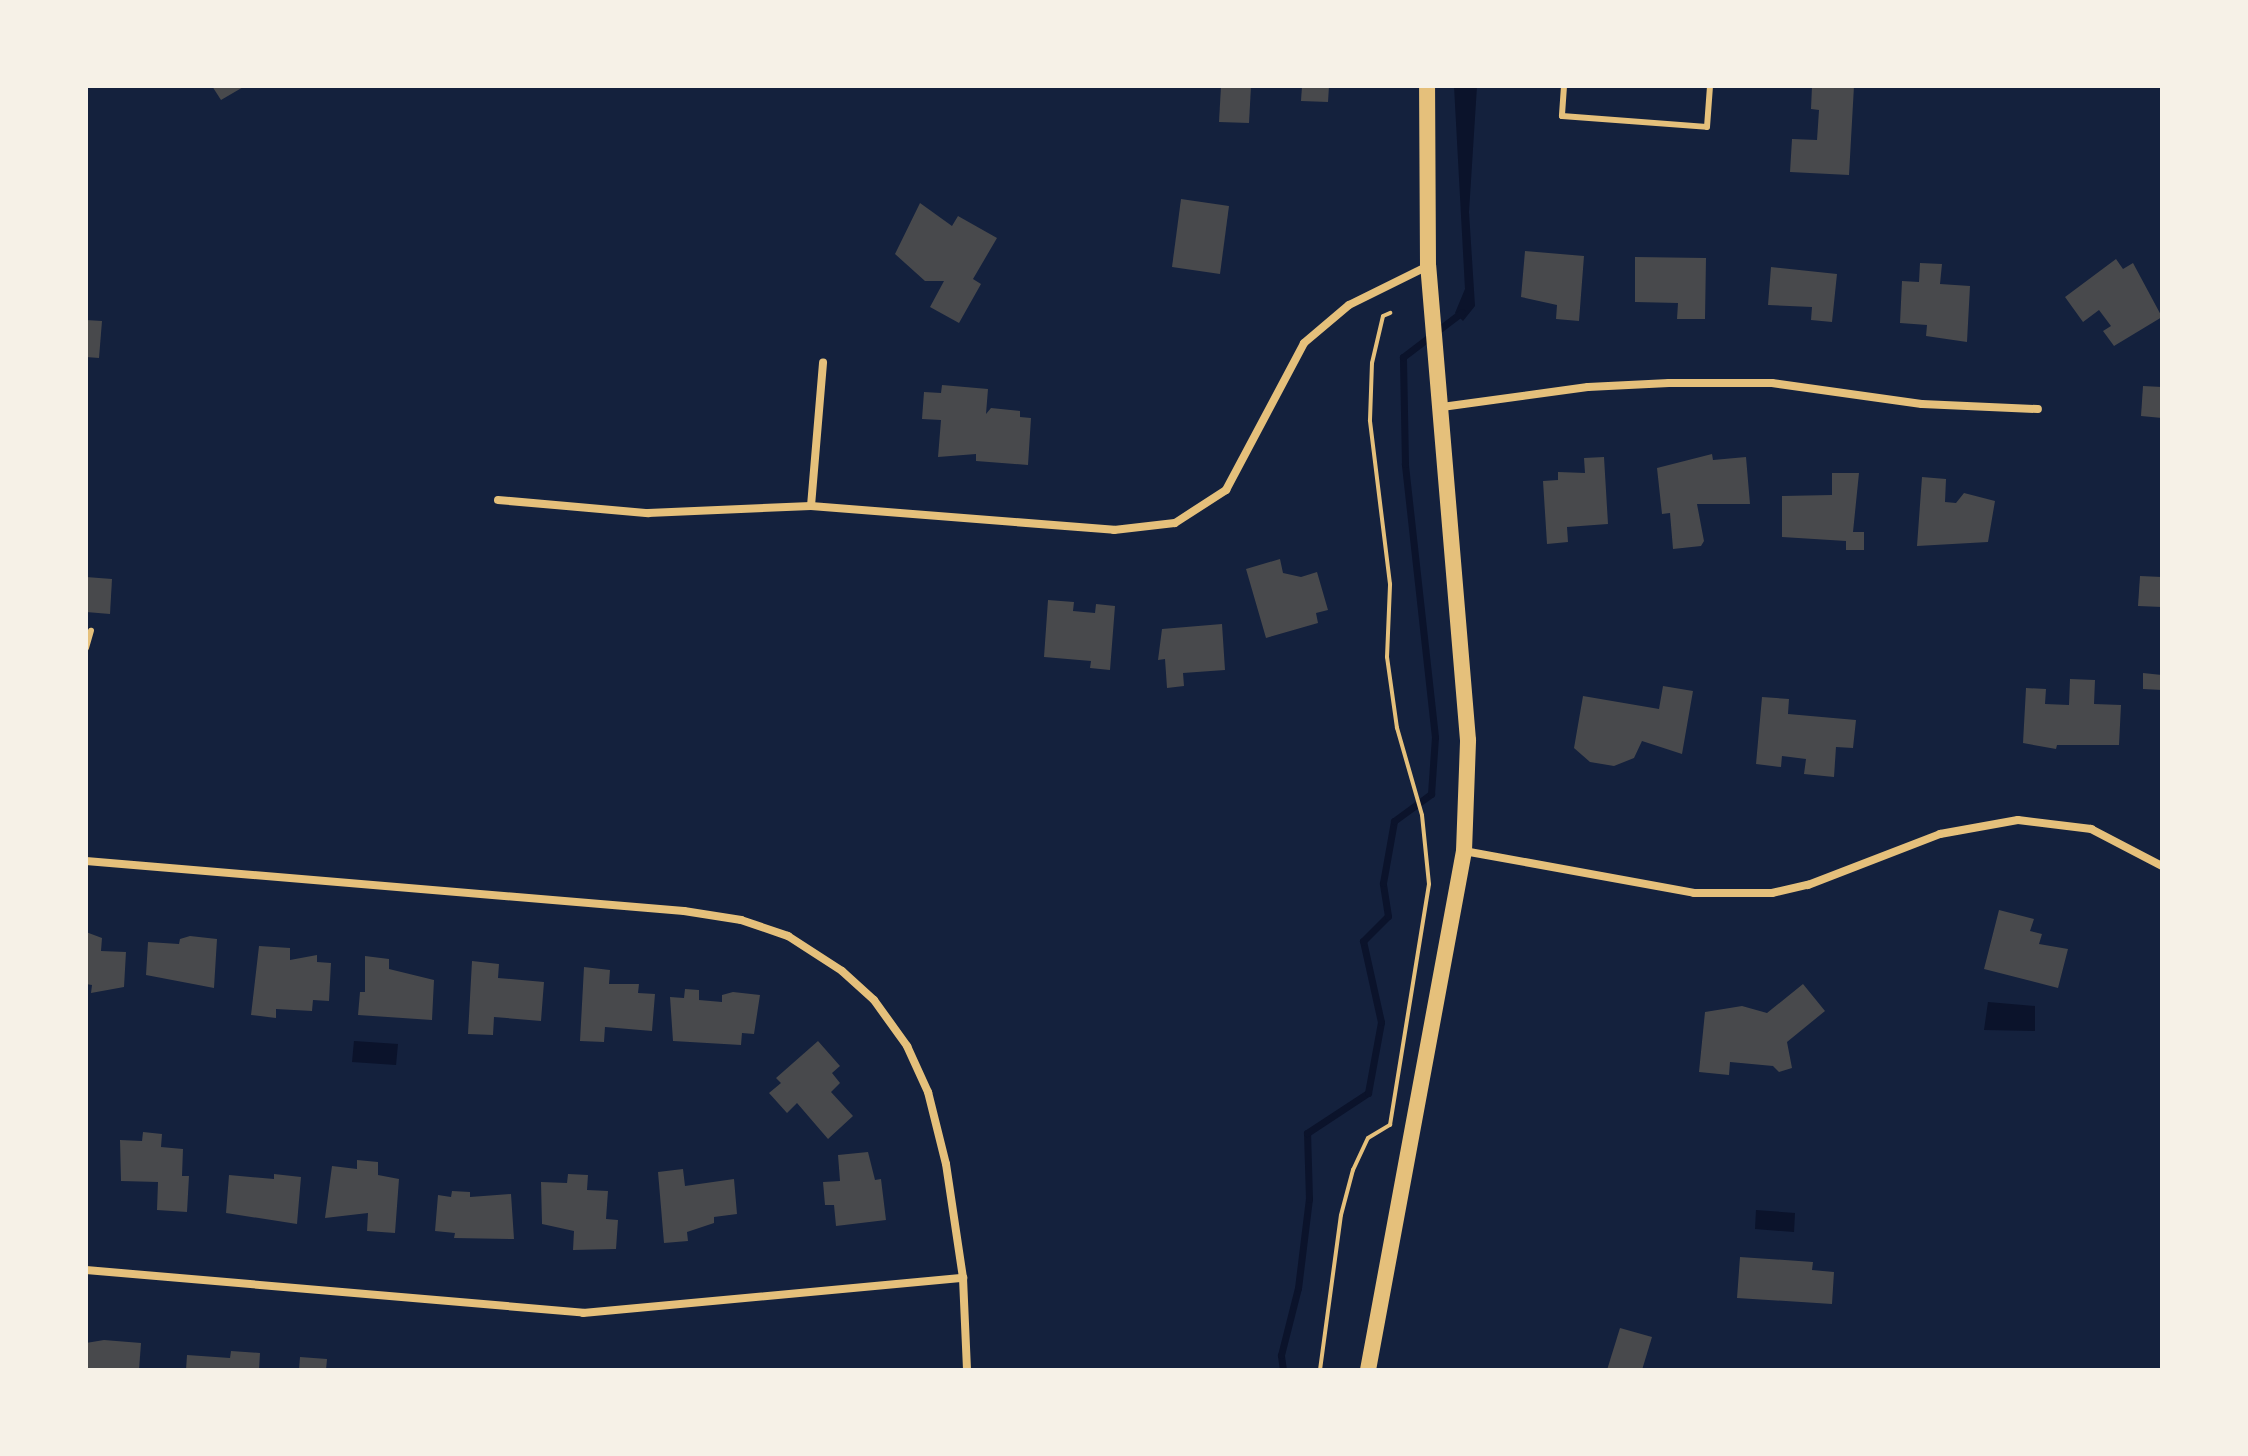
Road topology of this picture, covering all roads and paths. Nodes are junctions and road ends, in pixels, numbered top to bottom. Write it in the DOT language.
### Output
graph roads {
  1 [pos="1427,86"];
  2 [pos="1564,86"];
  3 [pos="1710,86"];
  4 [pos="1428,266"];
  5 [pos="1390,313"];
  6 [pos="823,363"];
  7 [pos="1442,407"];
  8 [pos="2038,409"];
  9 [pos="498,500"];
  10 [pos="811,506"];
  11 [pos="91,631"];
  12 [pos="86,648"];
  13 [pos="1464,851"];
  14 [pos="86,861"];
  15 [pos="2162,866"];
  16 [pos="86,1270"];
  17 [pos="963,1278"];
  18 [pos="967,1370"];
  19 [pos="1320,1370"];
  20 [pos="1368,1370"];
  1 -- 4 [label="main road"];
  2 -- 3 [label="lane"];
  4 -- 7 [label="main road"];
  4 -- 10 [label="street"];
  5 -- 19 [label="path"];
  6 -- 10 [label="street"];
  7 -- 8 [label="street"];
  7 -- 13 [label="main road"];
  9 -- 10 [label="street"];
  11 -- 12 [label="lane"];
  13 -- 15 [label="street"];
  13 -- 20 [label="main road"];
  14 -- 17 [label="street"];
  16 -- 17 [label="street"];
  17 -- 18 [label="street"];
}
